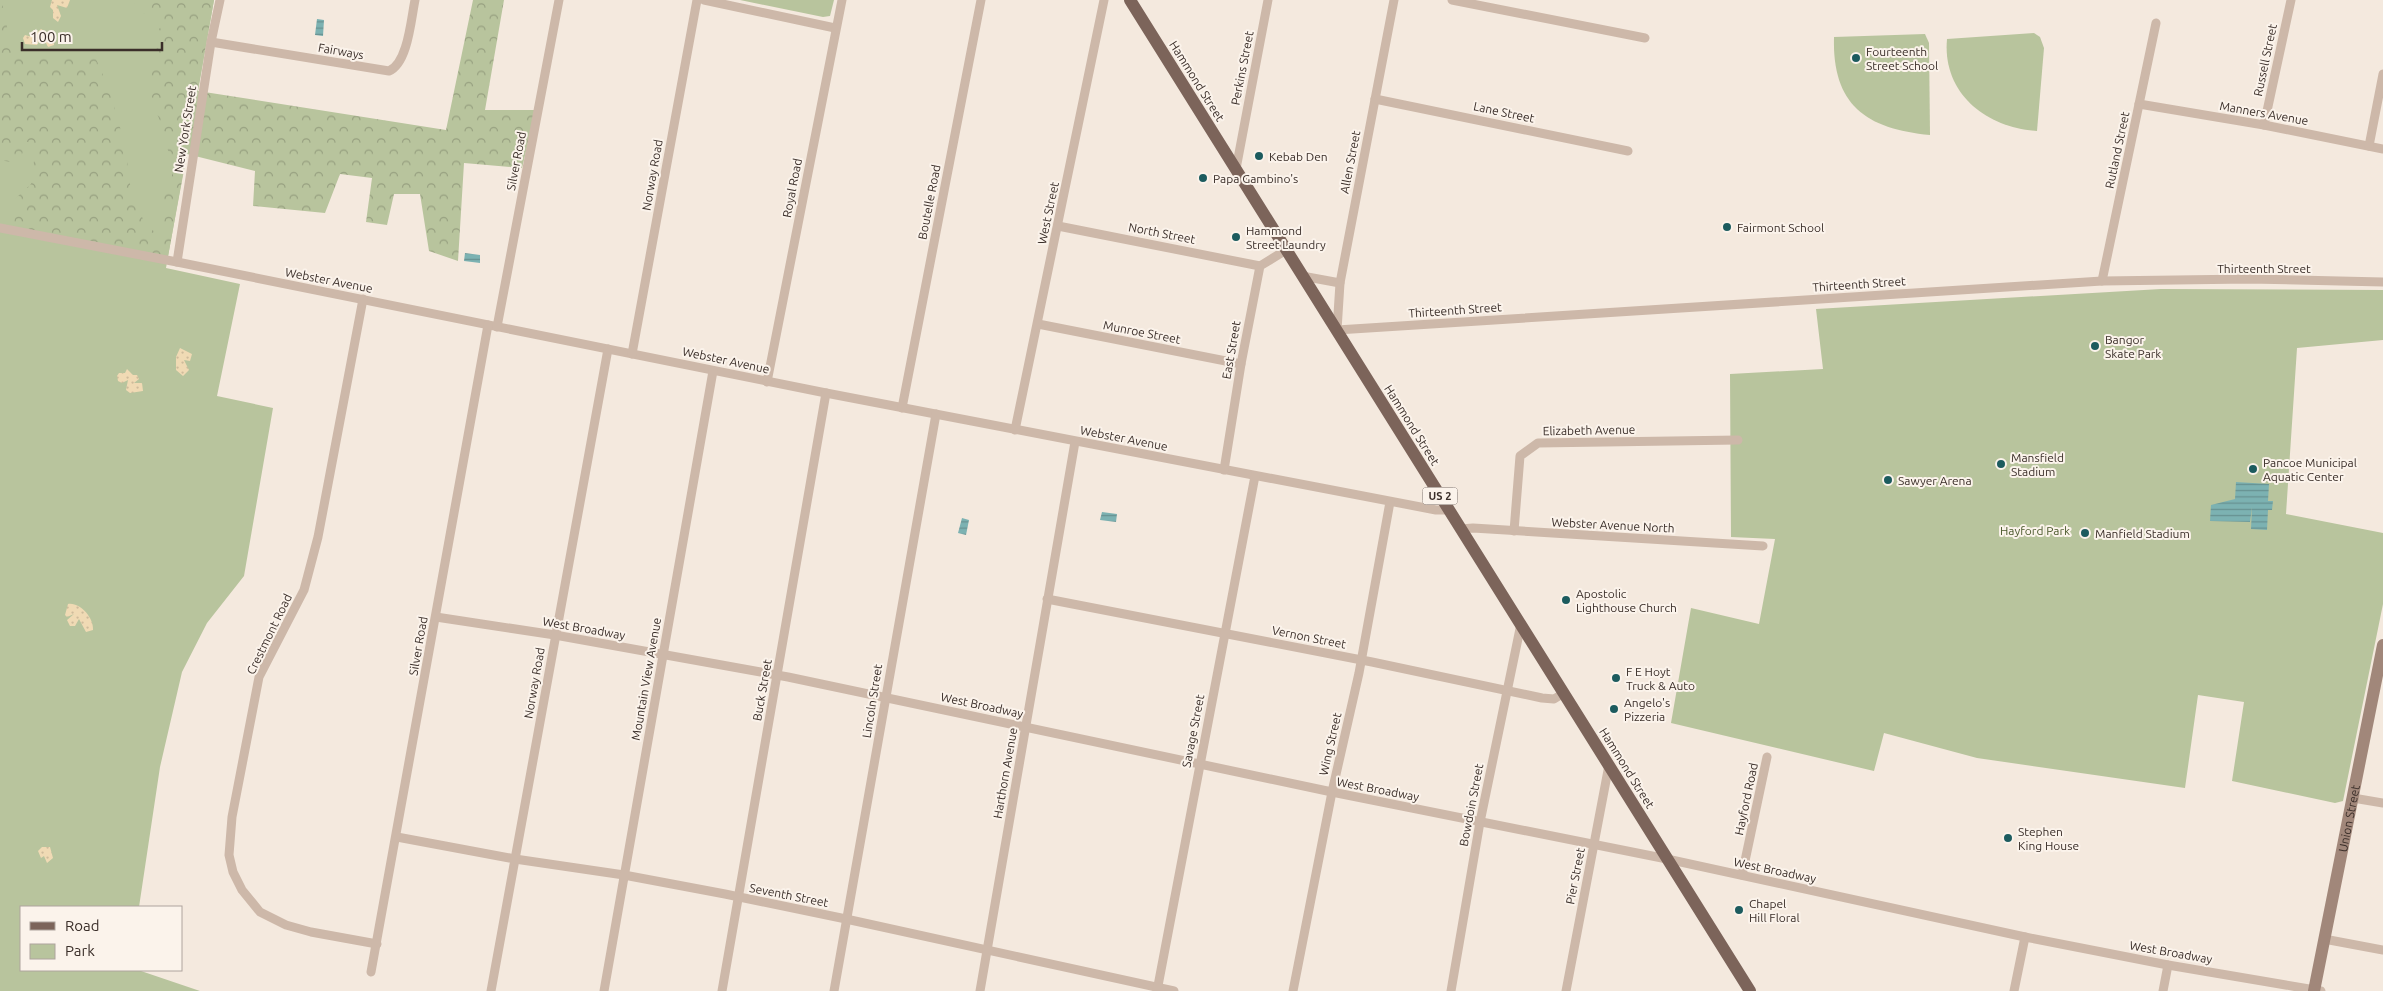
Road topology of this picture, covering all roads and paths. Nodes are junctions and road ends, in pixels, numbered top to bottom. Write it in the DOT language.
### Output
graph roads {
  1 [pos="220,0"];
  2 [pos="415,0"];
  3 [pos="559,0"];
  4 [pos="697,0"];
  5 [pos="704,0"];
  6 [pos="842,0"];
  7 [pos="982,0"];
  8 [pos="1104,0"];
  9 [pos="1130,0"];
  10 [pos="1268,0"];
  11 [pos="1394,0"];
  12 [pos="1452,0"];
  13 [pos="2291,0"];
  14 [pos="2156,23"];
  15 [pos="835,28"];
  16 [pos="1645,38"];
  17 [pos="211,42"];
  18 [pos="2383,74"];
  19 [pos="1375,98"];
  20 [pos="2139,104"];
  21 [pos="2264,125"];
  22 [pos="2369,146"];
  23 [pos="2383,149"];
  24 [pos="1628,151"];
  25 [pos="1236,169"];
  26 [pos="1058,226"];
  27 [pos="0,228"];
  28 [pos="1286,250"];
  29 [pos="177,262"];
  30 [pos="1260,266"];
  31 [pos="1302,276"];
  32 [pos="2102,281"];
  33 [pos="2383,282"];
  34 [pos="1340,283"];
  35 [pos="363,299"];
  36 [pos="1038,324"];
  37 [pos="493,326"];
  38 [pos="1337,330"];
  39 [pos="608,349"];
  40 [pos="632,354"];
  41 [pos="1241,364"];
  42 [pos="713,371"];
  43 [pos="767,382"];
  44 [pos="826,394"];
  45 [pos="902,408"];
  46 [pos="936,414"];
  47 [pos="1015,430"];
  48 [pos="1738,440"];
  49 [pos="1075,442"];
  50 [pos="1224,470"];
  51 [pos="1255,476"];
  52 [pos="1390,502"];
  53 [pos="1449,510"];
  54 [pos="1461,529"];
  55 [pos="1514,531"];
  56 [pos="1763,546"];
  57 [pos="1047,599"];
  58 [pos="436,617"];
  59 [pos="1521,624"];
  60 [pos="1225,634"];
  61 [pos="555,635"];
  62 [pos="2383,645"];
  63 [pos="663,655"];
  64 [pos="1360,659"];
  65 [pos="2381,666"];
  66 [pos="777,675"];
  67 [pos="1507,689"];
  68 [pos="1564,693"];
  69 [pos="885,697"];
  70 [pos="1026,727"];
  71 [pos="1767,756"];
  72 [pos="1199,763"];
  73 [pos="1609,765"];
  74 [pos="1332,792"];
  75 [pos="2353,798"];
  76 [pos="2383,804"];
  77 [pos="1480,822"];
  78 [pos="397,837"];
  79 [pos="1594,845"];
  80 [pos="515,859"];
  81 [pos="1667,859"];
  82 [pos="624,875"];
  83 [pos="1742,876"];
  84 [pos="739,898"];
  85 [pos="846,918"];
  86 [pos="2025,937"];
  87 [pos="2324,939"];
  88 [pos="377,944"];
  89 [pos="987,950"];
  90 [pos="2383,950"];
  91 [pos="2168,965"];
  92 [pos="371,972"];
  93 [pos="1157,989"];
  94 [pos="2316,990"];
  95 [pos="491,991"];
  96 [pos="604,991"];
  97 [pos="722,991"];
  98 [pos="834,991"];
  99 [pos="980,991"];
  100 [pos="1174,991"];
  101 [pos="1293,991"];
  102 [pos="1451,991"];
  103 [pos="1566,991"];
  104 [pos="1750,991"];
  105 [pos="2014,991"];
  106 [pos="2163,991"];
  1 -- 17 [label="street, New York Street"];
  2 -- 17 [label="street, Fairways"];
  3 -- 37 [label="street, Silver Road"];
  4 -- 40 [label="street, Norway Road"];
  5 -- 15 [label="street"];
  6 -- 15 [label="street, Royal Road"];
  7 -- 45 [label="street, Boutelle Road"];
  8 -- 26 [label="street, West Street"];
  9 -- 25 [label="main road, Hammond Street / US 2"];
  10 -- 25 [label="street, Perkins Street"];
  11 -- 19 [label="street, Allen Street"];
  12 -- 16 [label="street"];
  13 -- 21 [label="street, Russell Street"];
  14 -- 20 [label="street, Rutland Street"];
  15 -- 43 [label="street, Royal Road"];
  17 -- 29 [label="street, New York Street"];
  18 -- 22 [label="street"];
  19 -- 24 [label="street, Lane Street"];
  19 -- 34 [label="street, Allen Street"];
  20 -- 21 [label="street, Manners Avenue"];
  20 -- 32 [label="street, Rutland Street"];
  21 -- 22 [label="street, Manners Avenue"];
  22 -- 23 [label="street, Manners Avenue"];
  25 -- 28 [label="main road, Hammond Street / US 2"];
  26 -- 30 [label="street, North Street"];
  26 -- 36 [label="street, West Street"];
  27 -- 29 [label="street, Webster Avenue"];
  28 -- 30 [label="street"];
  28 -- 31 [label="main road, Hammond Street / US 2"];
  29 -- 35 [label="street, Webster Avenue"];
  30 -- 41 [label="street, East Street"];
  31 -- 34 [label="street"];
  31 -- 38 [label="main road, Hammond Street / US 2"];
  32 -- 33 [label="street, Thirteenth Street"];
  32 -- 38 [label="street, Thirteenth Street"];
  34 -- 38 [label="street, Allen Street"];
  35 -- 37 [label="street, Webster Avenue"];
  35 -- 88 [label="street, Crestmont Road"];
  36 -- 41 [label="street, Munroe Street"];
  36 -- 47 [label="street, West Street"];
  37 -- 39 [label="street, Webster Avenue"];
  37 -- 58 [label="street, Silver Road"];
  38 -- 53 [label="main road, Hammond Street / US 2"];
  39 -- 40 [label="street, Webster Avenue"];
  39 -- 61 [label="street, Norway Road"];
  40 -- 42 [label="street, Webster Avenue"];
  41 -- 50 [label="street, East Street"];
  42 -- 43 [label="street, Webster Avenue"];
  42 -- 63 [label="street, Mountain View Avenue"];
  43 -- 44 [label="street, Webster Avenue"];
  44 -- 45 [label="street, Webster Avenue"];
  44 -- 66 [label="street, Buck Street"];
  45 -- 46 [label="street, Webster Avenue"];
  46 -- 47 [label="street, Webster Avenue"];
  46 -- 69 [label="street, Lincoln Street"];
  47 -- 49 [label="street, Webster Avenue"];
  48 -- 55 [label="street, Elizabeth Avenue"];
  49 -- 50 [label="street, Webster Avenue"];
  49 -- 57 [label="street, Harthorn Avenue"];
  50 -- 51 [label="street, Webster Avenue"];
  51 -- 52 [label="street, Webster Avenue"];
  51 -- 60 [label="street, Savage Street"];
  52 -- 53 [label="street, Webster Avenue"];
  52 -- 64 [label="street, Wing Street"];
  53 -- 54 [label="main road, Hammond Street / US 2"];
  54 -- 55 [label="street, Webster Avenue North"];
  54 -- 59 [label="main road, Hammond Street / US 2"];
  55 -- 56 [label="street, Webster Avenue North"];
  57 -- 60 [label="street, Vernon Street"];
  57 -- 70 [label="street, Harthorn Avenue"];
  58 -- 61 [label="street, West Broadway"];
  58 -- 78 [label="street, Silver Road"];
  59 -- 67 [label="street, Bowdoin Street"];
  59 -- 68 [label="main road, Hammond Street / US 2"];
  60 -- 64 [label="street, Vernon Street"];
  60 -- 72 [label="street, Savage Street"];
  61 -- 63 [label="street, West Broadway"];
  61 -- 80 [label="street, Norway Road"];
  62 -- 65 [label="main road, Union Street"];
  63 -- 66 [label="street, West Broadway"];
  63 -- 82 [label="street, Mountain View Avenue"];
  64 -- 67 [label="street, Vernon Street"];
  64 -- 74 [label="street, Wing Street"];
  65 -- 75 [label="main road, Union Street"];
  66 -- 69 [label="street, West Broadway"];
  66 -- 84 [label="street, Buck Street"];
  67 -- 68 [label="street, Vernon Street"];
  67 -- 77 [label="street, Bowdoin Street"];
  68 -- 73 [label="main road, Hammond Street / US 2"];
  69 -- 70 [label="street, West Broadway"];
  69 -- 85 [label="street, Lincoln Street"];
  70 -- 72 [label="street, West Broadway"];
  70 -- 89 [label="street, Harthorn Avenue"];
  71 -- 83 [label="street, Hayford Road"];
  72 -- 74 [label="street, West Broadway"];
  72 -- 93 [label="street, Savage Street"];
  73 -- 79 [label="street, Pier Street"];
  73 -- 81 [label="main road, Hammond Street / US 2"];
  74 -- 77 [label="street, West Broadway"];
  74 -- 101 [label="street, Wing Street"];
  75 -- 76 [label="street"];
  75 -- 87 [label="main road, Union Street"];
  77 -- 79 [label="street, West Broadway"];
  77 -- 102 [label="street, Bowdoin Street"];
  78 -- 80 [label="street, Seventh Street"];
  78 -- 88 [label="street, Silver Road"];
  79 -- 81 [label="street, West Broadway"];
  79 -- 103 [label="street, Pier Street"];
  80 -- 82 [label="street, Seventh Street"];
  80 -- 95 [label="street, Norway Road"];
  81 -- 83 [label="street, West Broadway"];
  81 -- 104 [label="main road, Hammond Street / US 2"];
  82 -- 84 [label="street, Seventh Street"];
  82 -- 96 [label="street, Mountain View Avenue"];
  83 -- 86 [label="street, West Broadway"];
  84 -- 85 [label="street, Seventh Street"];
  84 -- 97 [label="street, Buck Street"];
  85 -- 89 [label="street, Seventh Street"];
  85 -- 98 [label="street, Lincoln Street"];
  86 -- 91 [label="street, West Broadway"];
  86 -- 105 [label="street"];
  87 -- 90 [label="street"];
  87 -- 94 [label="main road, Union Street"];
  88 -- 92 [label="street, Silver Road"];
  89 -- 93 [label="street, Seventh Street"];
  89 -- 99 [label="street, Harthorn Avenue"];
  91 -- 94 [label="street, West Broadway"];
  91 -- 106 [label="street"];
  93 -- 100 [label="street, Seventh Street"];
}
